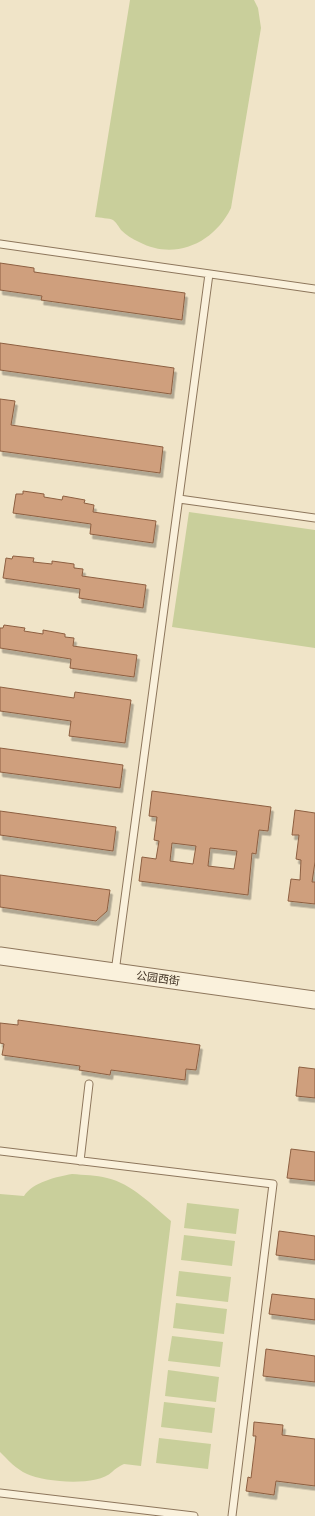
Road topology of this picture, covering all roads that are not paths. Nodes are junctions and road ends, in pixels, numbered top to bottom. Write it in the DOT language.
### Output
graph roads {
  1 [pos="0,244"];
  2 [pos="209,274"];
  3 [pos="315,289"];
  4 [pos="179,499"];
  5 [pos="315,518"];
  6 [pos="0,956"];
  7 [pos="115,972"];
  8 [pos="315,1000"];
  9 [pos="89,1084"];
  10 [pos="0,1151"];
  11 [pos="80,1161"];
  12 [pos="0,1493"];
  13 [pos="194,1516"];
  14 [pos="232,1516"];
  1 -- 2 [label="lane"];
  2 -- 3 [label="lane"];
  2 -- 4 [label="lane"];
  4 -- 5 [label="lane"];
  4 -- 7 [label="lane"];
  6 -- 7 [label="street, 公园西街"];
  7 -- 8 [label="street, 公园西街"];
  9 -- 11 [label="lane"];
  10 -- 11 [label="lane"];
  11 -- 14 [label="lane"];
  12 -- 13 [label="lane"];
}
